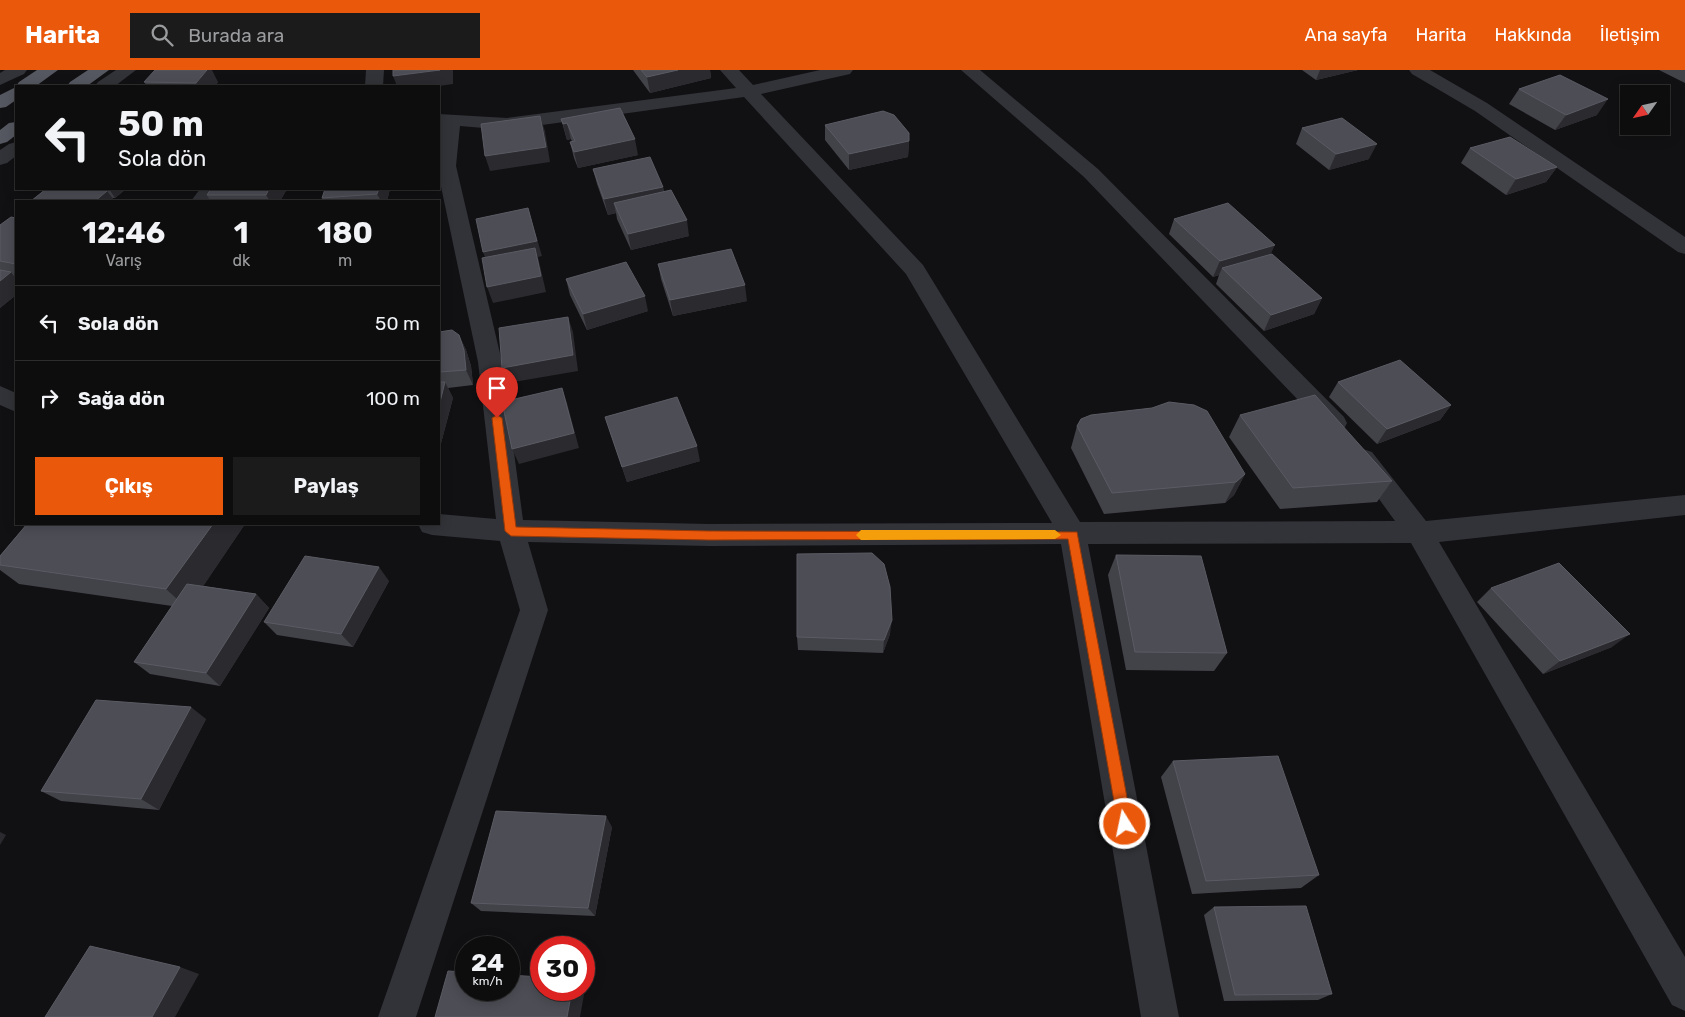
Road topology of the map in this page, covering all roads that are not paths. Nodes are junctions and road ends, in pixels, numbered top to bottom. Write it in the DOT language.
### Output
graph roads {
  1 [pos="18,70"];
  2 [pos="49,70"];
  3 [pos="100,70"];
  4 [pos="127,70"];
  5 [pos="376,70"];
  6 [pos="729,70"];
  7 [pos="844,70"];
  8 [pos="970,70"];
  9 [pos="1418,70"];
  10 [pos="0,80"];
  11 [pos="26,85"];
  12 [pos="78,85"];
  13 [pos="105,85"];
  14 [pos="374,85"];
  15 [pos="749,91"];
  16 [pos="15,93"];
  17 [pos="0,103"];
  18 [pos="445,120"];
  19 [pos="15,128"];
  20 [pos="0,138"];
  21 [pos="15,149"];
  22 [pos="0,159"];
  23 [pos="1685,247"];
  24 [pos="0,395"];
  25 [pos="15,402"];
  26 [pos="1685,505"];
  27 [pos="440,525"];
  28 [pos="511,531"];
  29 [pos="1419,532"];
  30 [pos="1073,535"];
  31 [pos="1685,992"];
  32 [pos="397,1017"];
  33 [pos="1160,1017"];
  1 -- 10 [label="street"];
  2 -- 11 [label="highway"];
  3 -- 12 [label="highway"];
  4 -- 13 [label="street"];
  5 -- 14 [label="street"];
  6 -- 15 [label="street"];
  7 -- 15 [label="street"];
  8 -- 29 [label="street"];
  9 -- 23 [label="street"];
  15 -- 18 [label="street"];
  15 -- 30 [label="street"];
  16 -- 17 [label="highway"];
  18 -- 28 [label="street"];
  19 -- 20 [label="highway"];
  21 -- 22 [label="street"];
  24 -- 25 [label="street"];
  26 -- 29 [label="street"];
  27 -- 28 [label="street"];
  28 -- 30 [label="street"];
  28 -- 32 [label="street"];
  29 -- 30 [label="street"];
  29 -- 31 [label="street"];
  30 -- 33 [label="street"];
}
